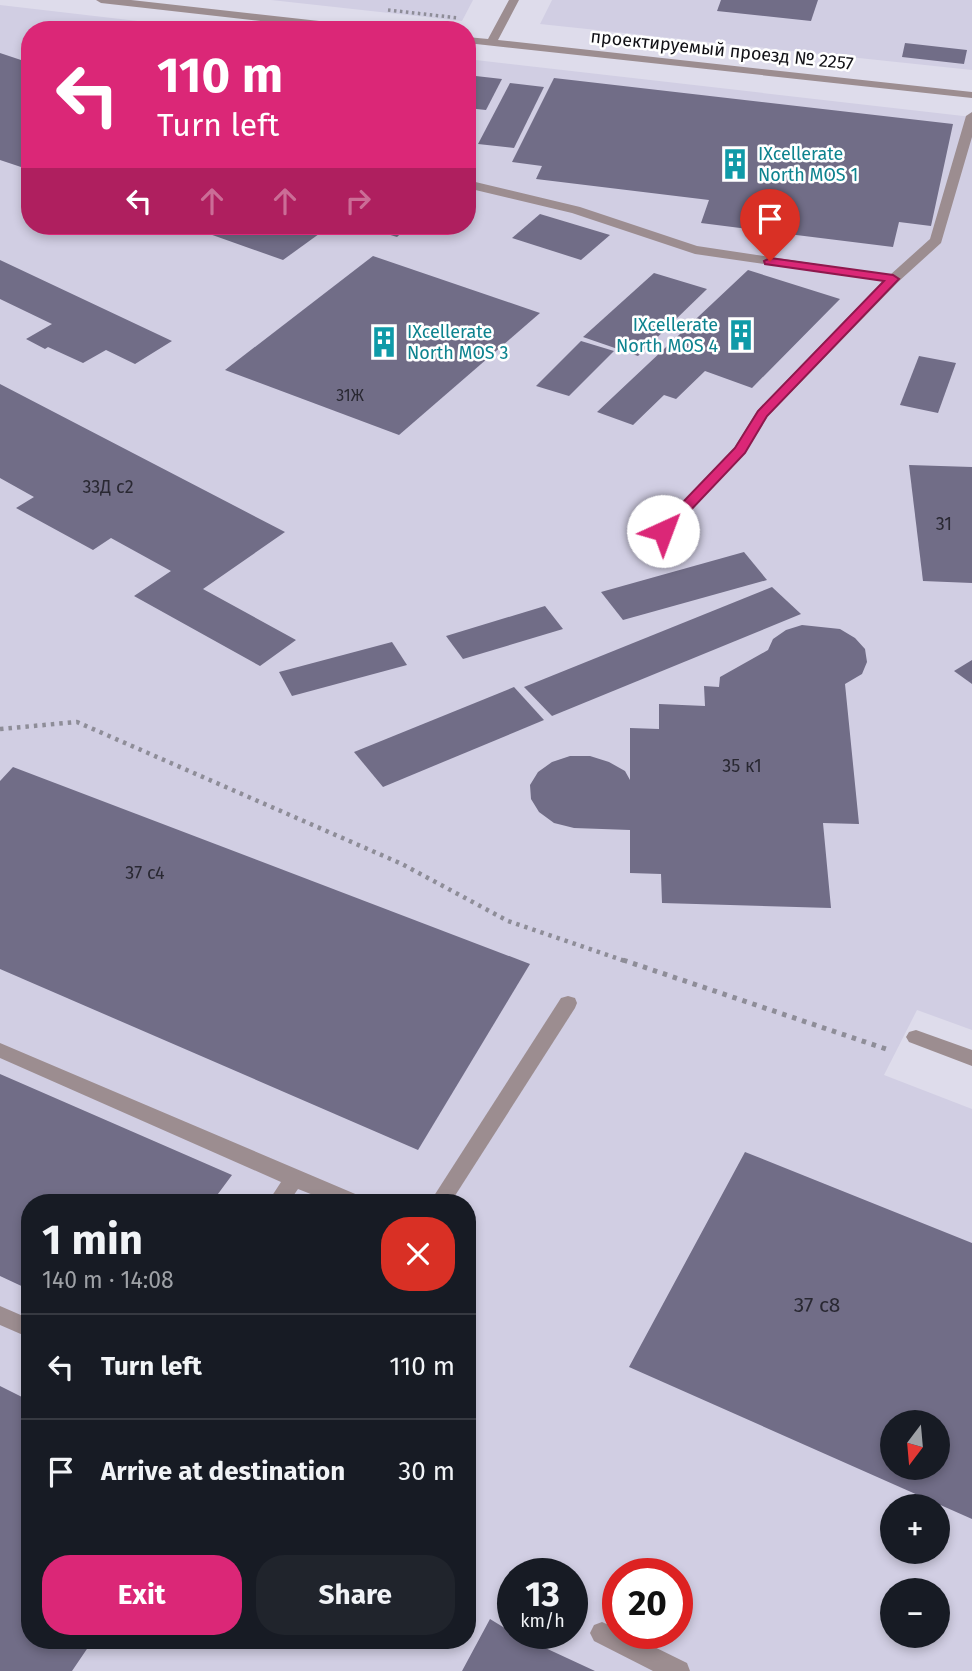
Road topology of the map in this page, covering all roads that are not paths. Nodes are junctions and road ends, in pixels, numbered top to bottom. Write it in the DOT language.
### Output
graph roads {
  1 [pos="101,0"];
  2 [pos="514,0"];
  3 [pos="171,4"];
  4 [pos="303,21"];
  5 [pos="476,41"];
  6 [pos="491,43"];
  7 [pos="972,95"];
  8 [pos="972,116"];
  9 [pos="476,186"];
  10 [pos="893,279"];
  11 [pos="663,531"];
  12 [pos="568,1003"];
  13 [pos="916,1037"];
  14 [pos="0,1050"];
  15 [pos="972,1058"];
  16 [pos="294,1179"];
  17 [pos="284,1194"];
  18 [pos="332,1194"];
  19 [pos="445,1194"];
  20 [pos="0,1315"];
  21 [pos="21,1325"];
  22 [pos="635,1649"];
  23 [pos="678,1671"];
  1 -- 3 [label="street"];
  2 -- 6 [label="street"];
  3 -- 4 [label="street"];
  5 -- 6 [label="street, проектируемый проезд № 2257"];
  6 -- 7 [label="street, проектируемый проезд № 2257"];
  8 -- 10 [label="street"];
  9 -- 10 [label="street"];
  10 -- 11 [label="street"];
  12 -- 19 [label="street"];
  13 -- 15 [label="street"];
  14 -- 16 [label="street"];
  16 -- 17 [label="street"];
  16 -- 18 [label="street"];
  20 -- 21 [label="street"];
  22 -- 23 [label="street"];
}
